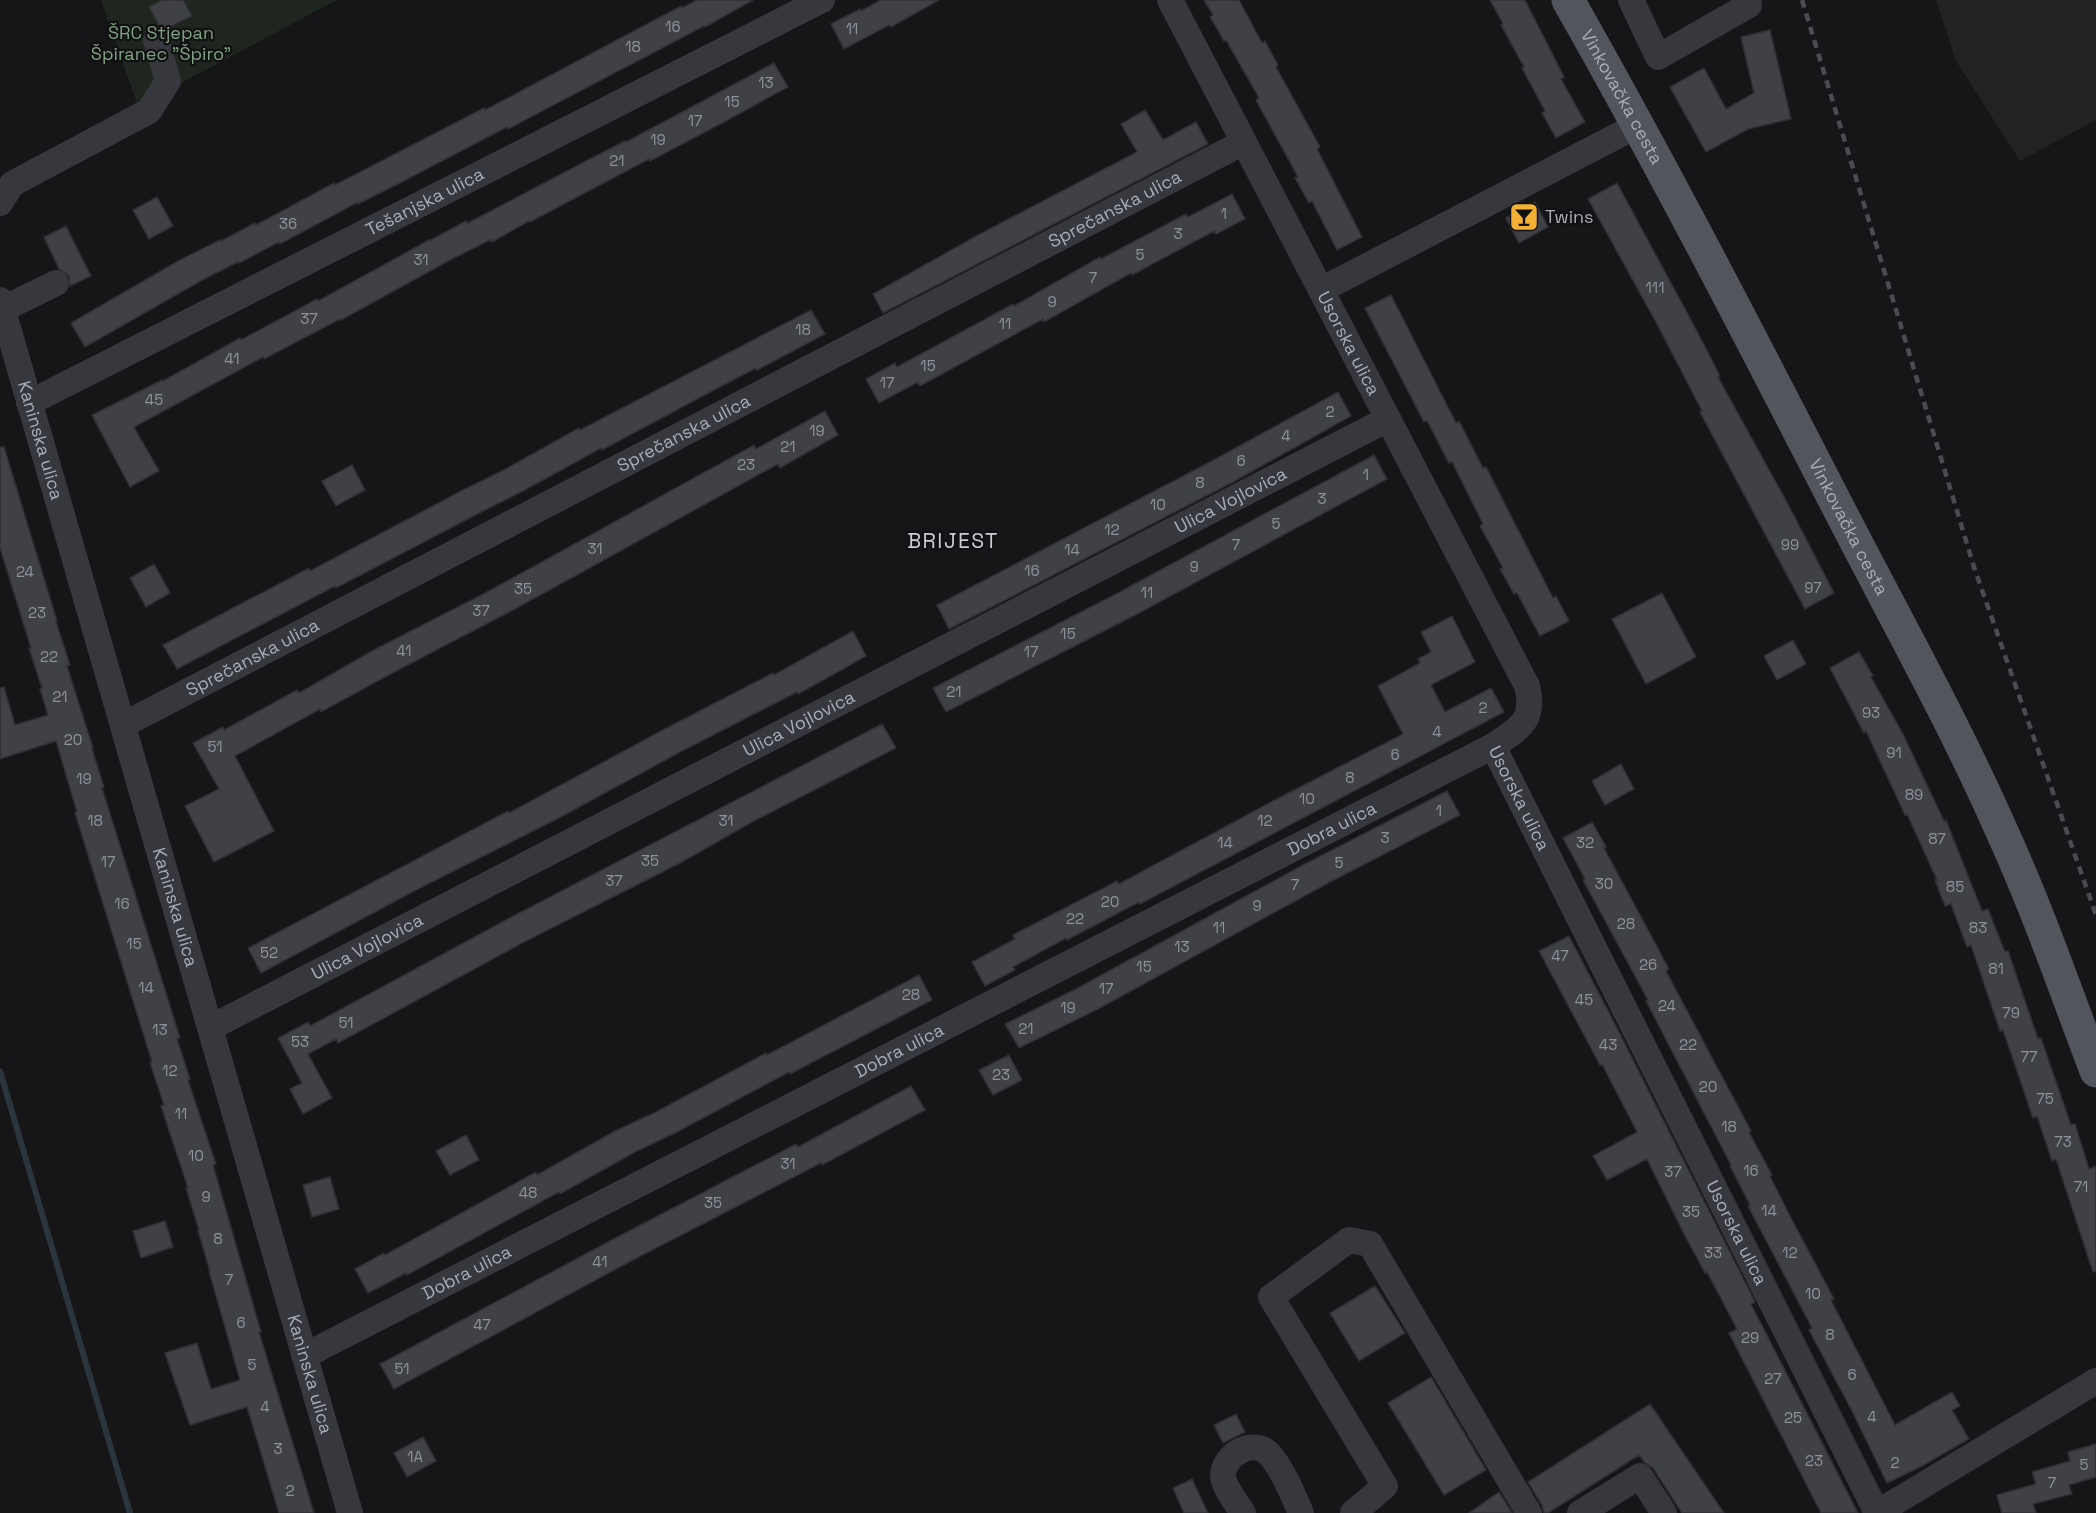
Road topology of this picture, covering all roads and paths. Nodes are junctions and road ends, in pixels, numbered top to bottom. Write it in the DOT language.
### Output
graph roads {
  1 [pos="822,0"];
  2 [pos="1170,0"];
  3 [pos="1568,0"];
  4 [pos="1631,0"];
  5 [pos="1748,0"];
  6 [pos="156,40"];
  7 [pos="1638,124"];
  8 [pos="1244,142"];
  9 [pos="0,203"];
  10 [pos="56,283"];
  11 [pos="1321,290"];
  12 [pos="1,305"];
  13 [pos="29,403"];
  14 [pos="1388,418"];
  15 [pos="123,725"];
  16 [pos="1493,746"];
  17 [pos="210,1028"];
  18 [pos="2096,1071"];
  19 [pos="304,1356"];
  20 [pos="2096,1381"];
  21 [pos="350,1513"];
  22 [pos="1243,1513"];
  23 [pos="1301,1513"];
  24 [pos="1353,1513"];
  25 [pos="1529,1513"];
  26 [pos="1580,1513"];
  27 [pos="1664,1513"];
  28 [pos="1877,1513"];
  1 -- 13 [label="street, Tešanjska ulica"];
  2 -- 8 [label="street, Usorska ulica"];
  3 -- 7 [label="main road, Vinkovačka cesta"];
  4 -- 5 [label="street"];
  6 -- 9 [label="street"];
  7 -- 11 [label="street"];
  7 -- 18 [label="main road, Vinkovačka cesta"];
  8 -- 11 [label="street, Usorska ulica"];
  8 -- 15 [label="street, Sprečanska ulica"];
  10 -- 12 [label="street"];
  11 -- 14 [label="street, Usorska ulica"];
  12 -- 13 [label="street, Kaninska ulica"];
  13 -- 15 [label="street, Kaninska ulica"];
  14 -- 16 [label="street, Usorska ulica"];
  14 -- 17 [label="street, Ulica Vojlovica"];
  15 -- 17 [label="street, Kaninska ulica"];
  16 -- 19 [label="street, Dobra ulica"];
  16 -- 28 [label="street, Usorska ulica"];
  17 -- 19 [label="street, Kaninska ulica"];
  19 -- 21 [label="street, Kaninska ulica"];
  20 -- 28 [label="street, Usorska ulica"];
  22 -- 23 [label="street"];
  24 -- 25 [label="street"];
  26 -- 27 [label="street"];
}
